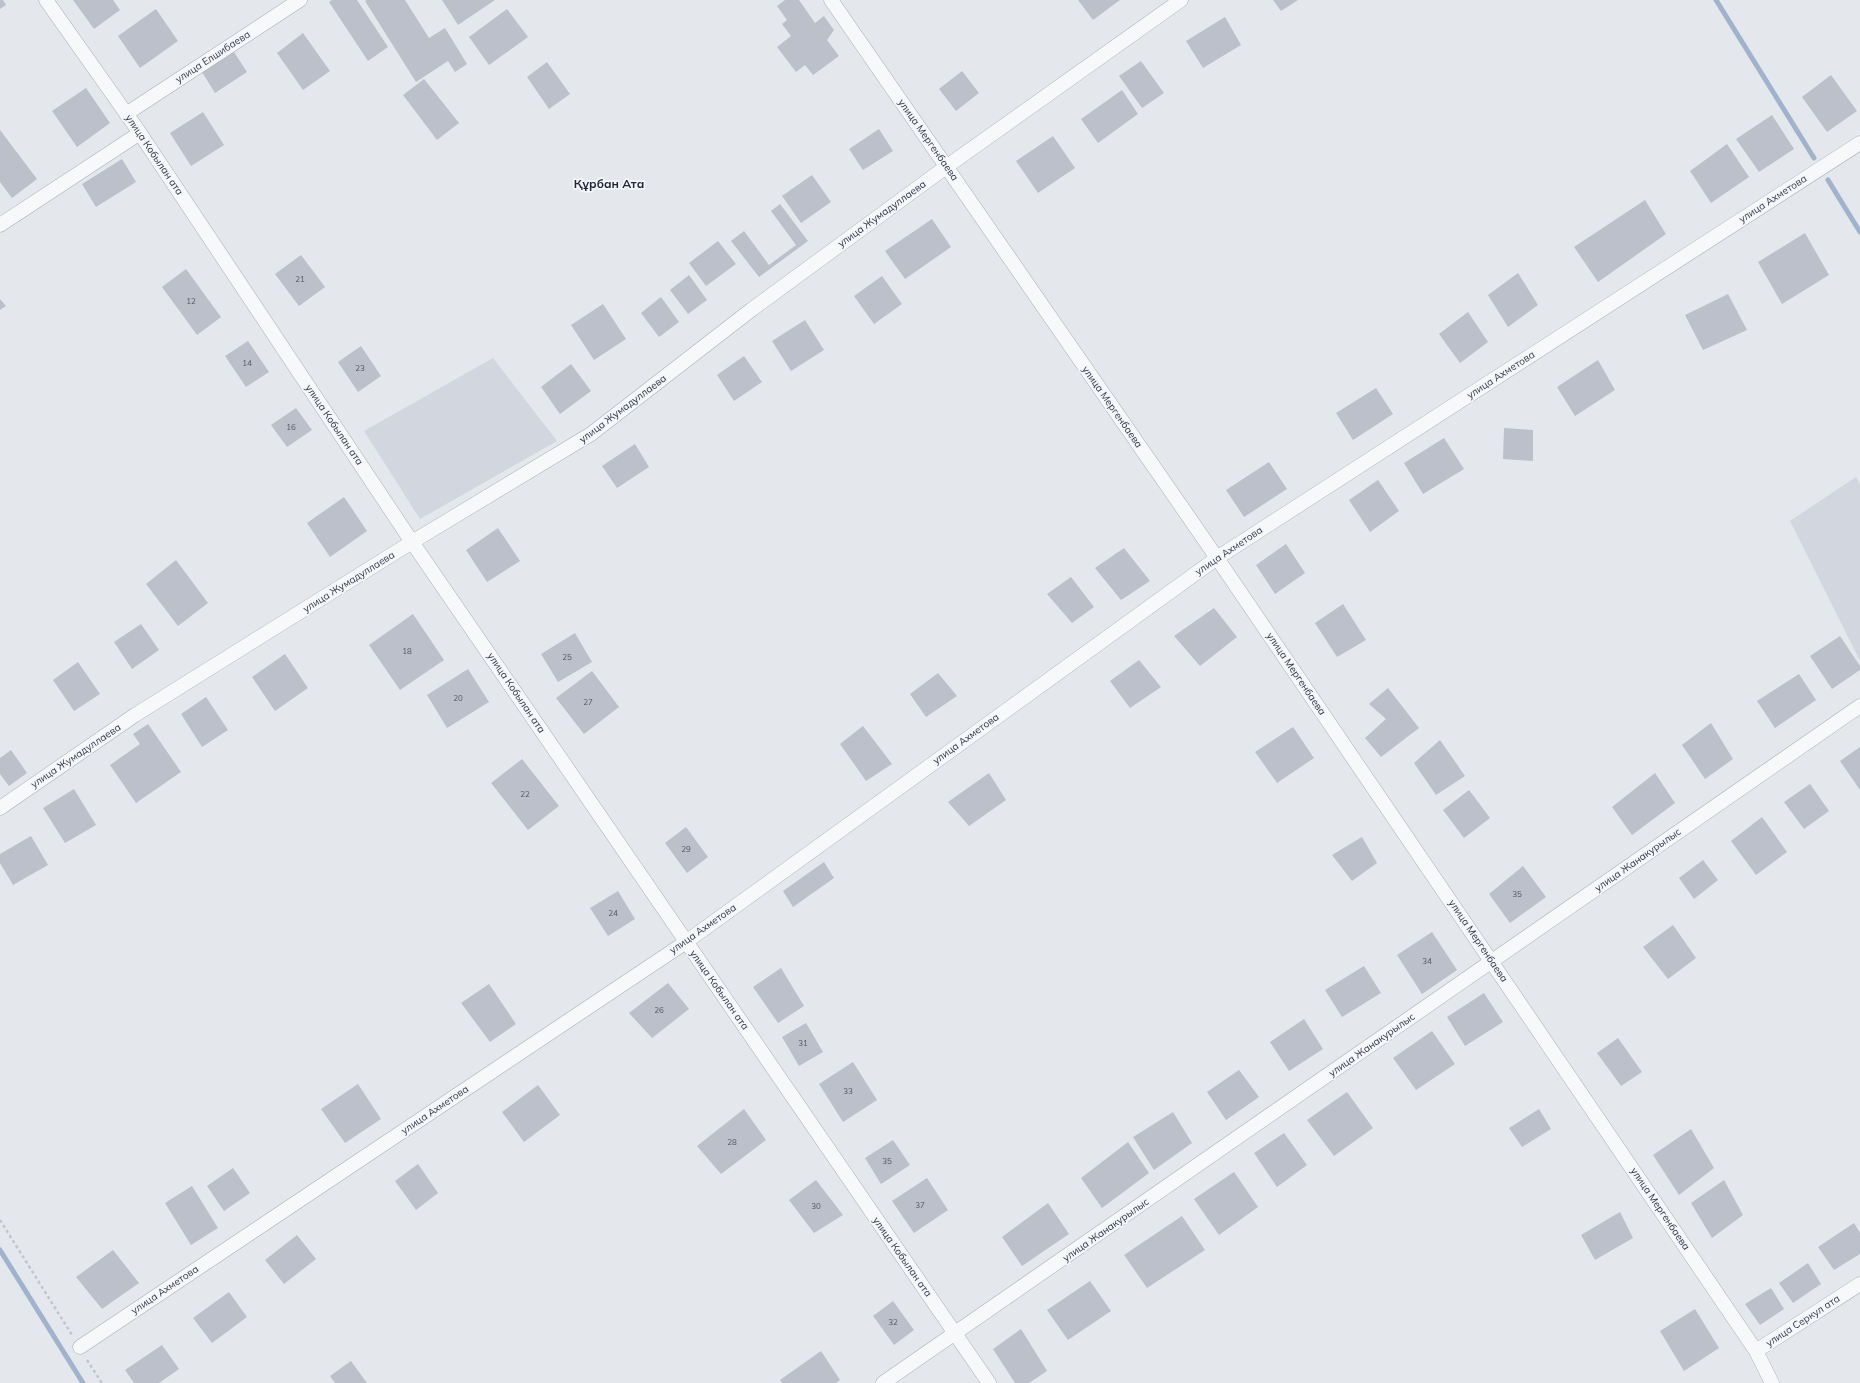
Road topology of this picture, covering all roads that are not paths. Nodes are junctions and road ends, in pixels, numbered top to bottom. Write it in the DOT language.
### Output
graph roads {
  1 [pos="46,0"];
  2 [pos="300,0"];
  3 [pos="831,0"];
  4 [pos="1181,0"];
  5 [pos="126,114"];
  6 [pos="140,133"];
  7 [pos="1860,143"];
  8 [pos="946,167"];
  9 [pos="0,225"];
  10 [pos="412,542"];
  11 [pos="1217,558"];
  12 [pos="1860,706"];
  13 [pos="0,808"];
  14 [pos="686,942"];
  15 [pos="1492,962"];
  16 [pos="1860,1284"];
  17 [pos="955,1334"];
  18 [pos="80,1347"];
  19 [pos="1756,1351"];
  20 [pos="883,1383"];
  21 [pos="989,1383"];
  22 [pos="1772,1383"];
  1 -- 5 [label="street, улица Кобылан ата"];
  2 -- 5 [label="street, улица Елшибаева"];
  3 -- 8 [label="street, улица Мергенбаева"];
  4 -- 8 [label="street, улица Жумадуллаева"];
  5 -- 6 [label="street, улица Кобылан ата"];
  6 -- 9 [label="street"];
  6 -- 10 [label="street, улица Кобылан ата"];
  7 -- 11 [label="street, улица Ахметова"];
  8 -- 10 [label="street, улица Жумадуллаева"];
  8 -- 11 [label="street, улица Мергенбаева"];
  10 -- 13 [label="street, улица Жумадуллаева"];
  10 -- 14 [label="street, улица Кобылан ата"];
  11 -- 14 [label="street, улица Ахметова"];
  11 -- 15 [label="street, улица Мергенбаева"];
  12 -- 15 [label="street, улица Жанакурылыс"];
  14 -- 17 [label="street, улица Кобылан ата"];
  14 -- 18 [label="street, улица Ахметова"];
  15 -- 17 [label="street, улица Жанакурылыс"];
  15 -- 19 [label="street, улица Мергенбаева"];
  16 -- 19 [label="street, улица Серкул ата"];
  17 -- 20 [label="street, улица Жанакурылыс"];
  17 -- 21 [label="street, улица Кобылан ата"];
  19 -- 22 [label="street, улица Серкул ата"];
}
